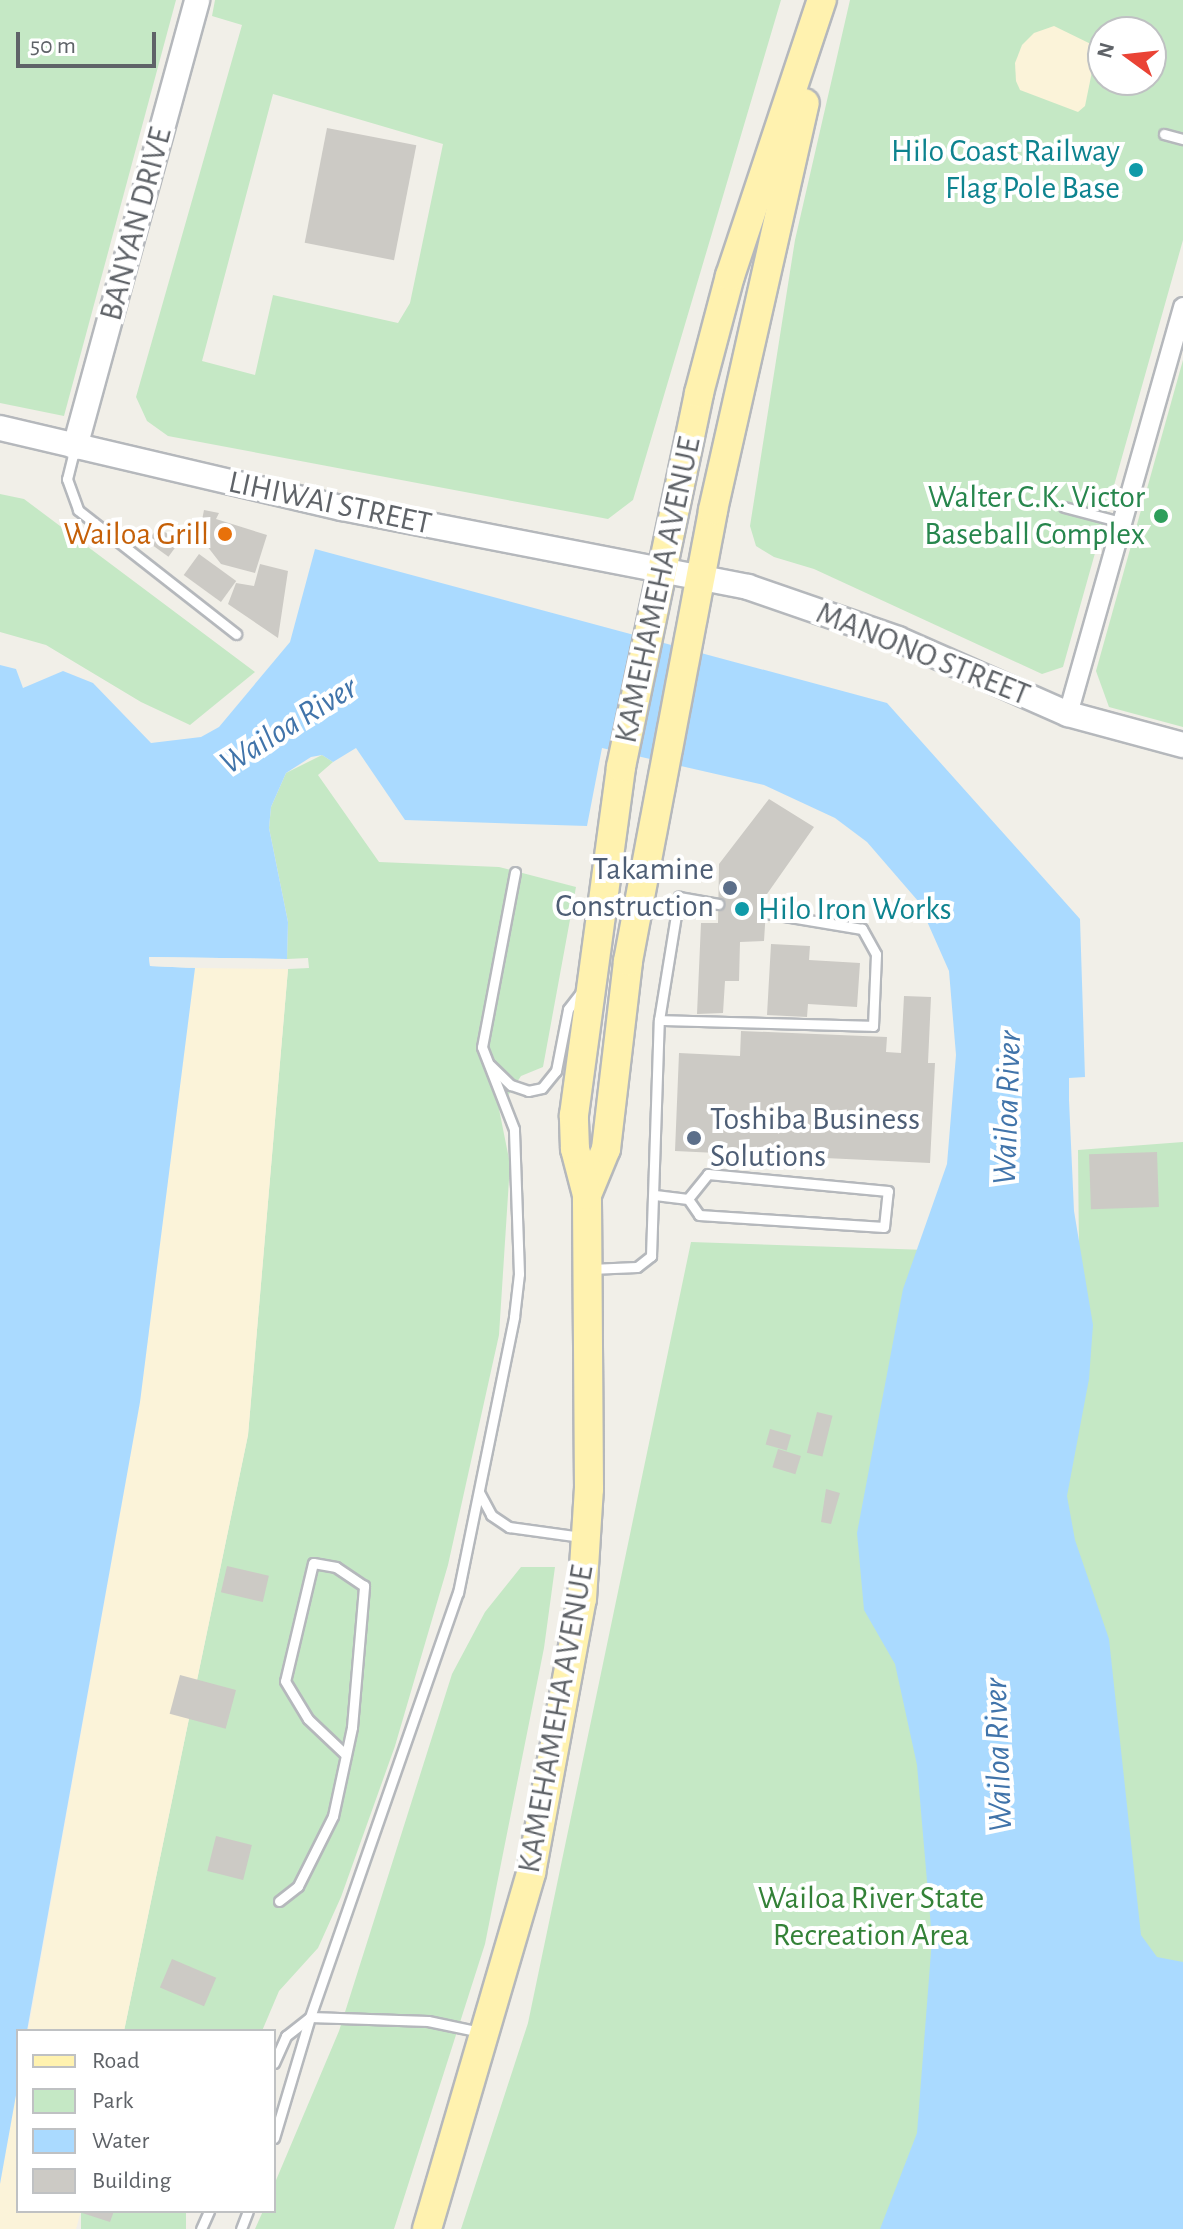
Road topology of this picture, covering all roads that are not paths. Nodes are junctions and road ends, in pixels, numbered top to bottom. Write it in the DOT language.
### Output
graph roads {
  1 [pos="197,0"];
  2 [pos="822,0"];
  3 [pos="828,0"];
  4 [pos="1164,134"];
  5 [pos="1183,139"];
  6 [pos="1183,307"];
  7 [pos="0,428"];
  8 [pos="75,447"];
  9 [pos="1064,507"];
  10 [pos="1125,523"];
  11 [pos="661,567"];
  12 [pos="702,575"];
  13 [pos="236,634"];
  14 [pos="1068,714"];
  15 [pos="1183,745"];
  16 [pos="515,872"];
  17 [pos="718,904"];
  18 [pos="766,913"];
  19 [pos="591,978"];
  20 [pos="659,1020"];
  21 [pos="486,1062"];
  22 [pos="587,1195"];
  23 [pos="655,1195"];
  24 [pos="688,1199"];
  25 [pos="587,1270"];
  26 [pos="478,1477"];
  27 [pos="587,1537"];
  28 [pos="346,1755"];
  29 [pos="279,1901"];
  30 [pos="310,2017"];
  31 [pos="487,2033"];
  32 [pos="276,2058"];
  33 [pos="276,2131"];
  34 [pos="427,2229"];
  1 -- 8 [label="street, BANYAN DRIVE"];
  2 -- 11 [label="main road, KAMEHAMEHA AVENUE"];
  3 -- 12 [label="main road, KAMEHAMEHA AVENUE"];
  4 -- 5 [label="lane"];
  6 -- 10 [label="street"];
  7 -- 8 [label="street, LIHIWAI STREET"];
  8 -- 11 [label="street, LIHIWAI STREET"];
  8 -- 13 [label="lane"];
  9 -- 10 [label="lane"];
  10 -- 14 [label="street"];
  11 -- 12 [label="street, MANONO STREET"];
  11 -- 19 [label="main road, KAMEHAMEHA AVENUE"];
  12 -- 14 [label="street, MANONO STREET"];
  12 -- 22 [label="main road, KAMEHAMEHA AVENUE"];
  14 -- 15 [label="street, MANONO STREET"];
  16 -- 21 [label="lane"];
  17 -- 20 [label="lane"];
  18 -- 20 [label="lane"];
  19 -- 21 [label="lane"];
  19 -- 22 [label="main road, KAMEHAMEHA AVENUE"];
  20 -- 23 [label="lane"];
  21 -- 26 [label="lane"];
  22 -- 25 [label="main road, KAMEHAMEHA AVENUE"];
  23 -- 24 [label="lane"];
  23 -- 25 [label="lane"];
  24 -- 24 [label="lane"];
  25 -- 27 [label="main road, KAMEHAMEHA AVENUE"];
  26 -- 27 [label="lane"];
  26 -- 30 [label="lane"];
  27 -- 31 [label="main road, KAMEHAMEHA AVENUE"];
  28 -- 28 [label="lane"];
  28 -- 29 [label="lane"];
  30 -- 31 [label="lane"];
  30 -- 32 [label="lane"];
  30 -- 33 [label="lane"];
  31 -- 34 [label="main road, KAMEHAMEHA AVENUE"];
}
